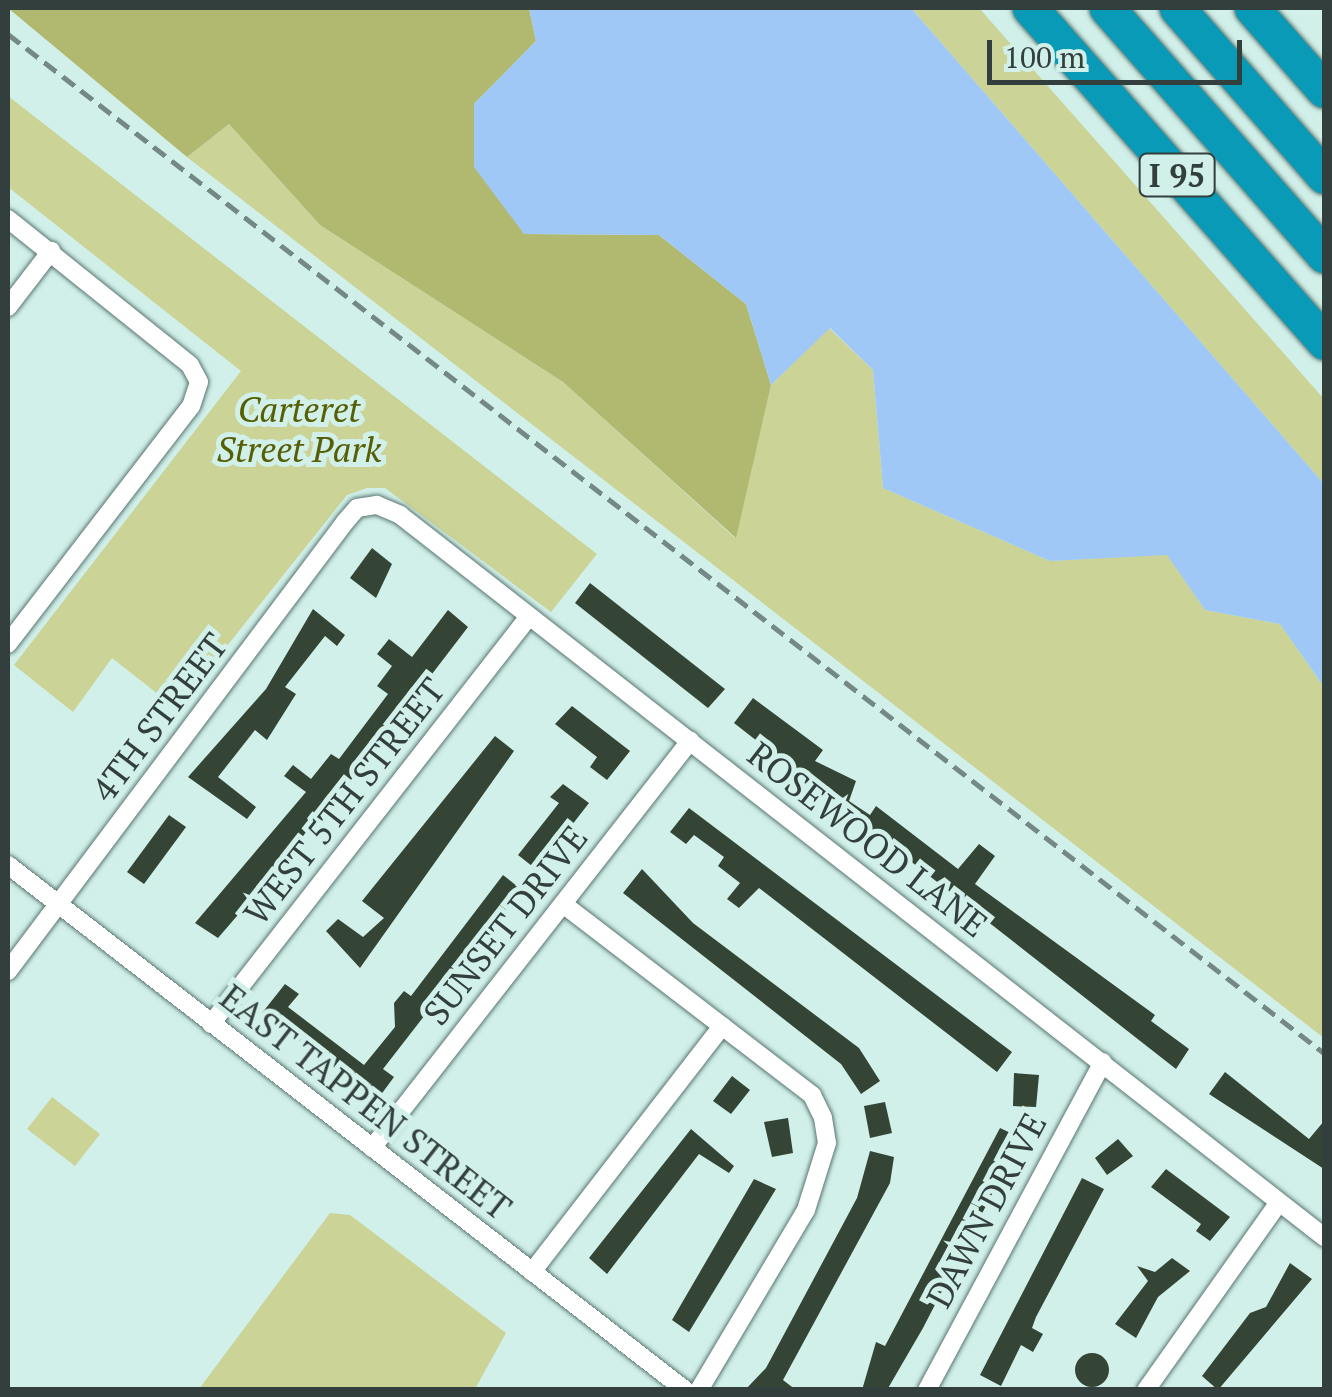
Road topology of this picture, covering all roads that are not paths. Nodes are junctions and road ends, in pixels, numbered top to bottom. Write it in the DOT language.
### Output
graph roads {
  1 [pos="1030,8"];
  2 [pos="1106,8"];
  3 [pos="1176,8"];
  4 [pos="1252,8"];
  5 [pos="1324,90"];
  6 [pos="1324,176"];
  7 [pos="8,219"];
  8 [pos="51,251"];
  9 [pos="1324,256"];
  10 [pos="8,307"];
  11 [pos="1324,342"];
  12 [pos="366,506"];
  13 [pos="527,619"];
  14 [pos="8,644"];
  15 [pos="690,742"];
  16 [pos="8,864"];
  17 [pos="563,904"];
  18 [pos="58,906"];
  19 [pos="8,970"];
  20 [pos="211,1024"];
  21 [pos="722,1026"];
  22 [pos="1103,1062"];
  23 [pos="372,1148"];
  24 [pos="1278,1202"];
  25 [pos="1324,1237"];
  26 [pos="532,1272"];
  27 [pos="685,1390"];
  28 [pos="699,1390"];
  29 [pos="927,1390"];
  30 [pos="1146,1390"];
  1 -- 11 [label="highway, I 95"];
  2 -- 9 [label="highway, I 95"];
  3 -- 6 [label="highway"];
  4 -- 5 [label="highway"];
  7 -- 8 [label="street"];
  8 -- 10 [label="street"];
  8 -- 14 [label="street"];
  12 -- 13 [label="street, ROSEWOOD LANE"];
  12 -- 18 [label="street, 4TH STREET"];
  13 -- 15 [label="street, ROSEWOOD LANE"];
  13 -- 20 [label="street, WEST 5TH STREET"];
  15 -- 17 [label="street, SUNSET DRIVE"];
  15 -- 22 [label="street, ROSEWOOD LANE"];
  16 -- 18 [label="street, EAST TAPPEN STREET"];
  17 -- 21 [label="street"];
  17 -- 23 [label="street, SUNSET DRIVE"];
  18 -- 19 [label="street, 4TH STREET"];
  18 -- 20 [label="street, EAST TAPPEN STREET"];
  20 -- 23 [label="street, EAST TAPPEN STREET"];
  21 -- 26 [label="street"];
  21 -- 28 [label="street"];
  22 -- 24 [label="street, ROSEWOOD LANE"];
  22 -- 29 [label="street, DAWN DRIVE"];
  23 -- 26 [label="street, EAST TAPPEN STREET"];
  24 -- 25 [label="street, ROSEWOOD LANE"];
  24 -- 30 [label="street"];
  26 -- 27 [label="street, EAST TAPPEN STREET"];
}
